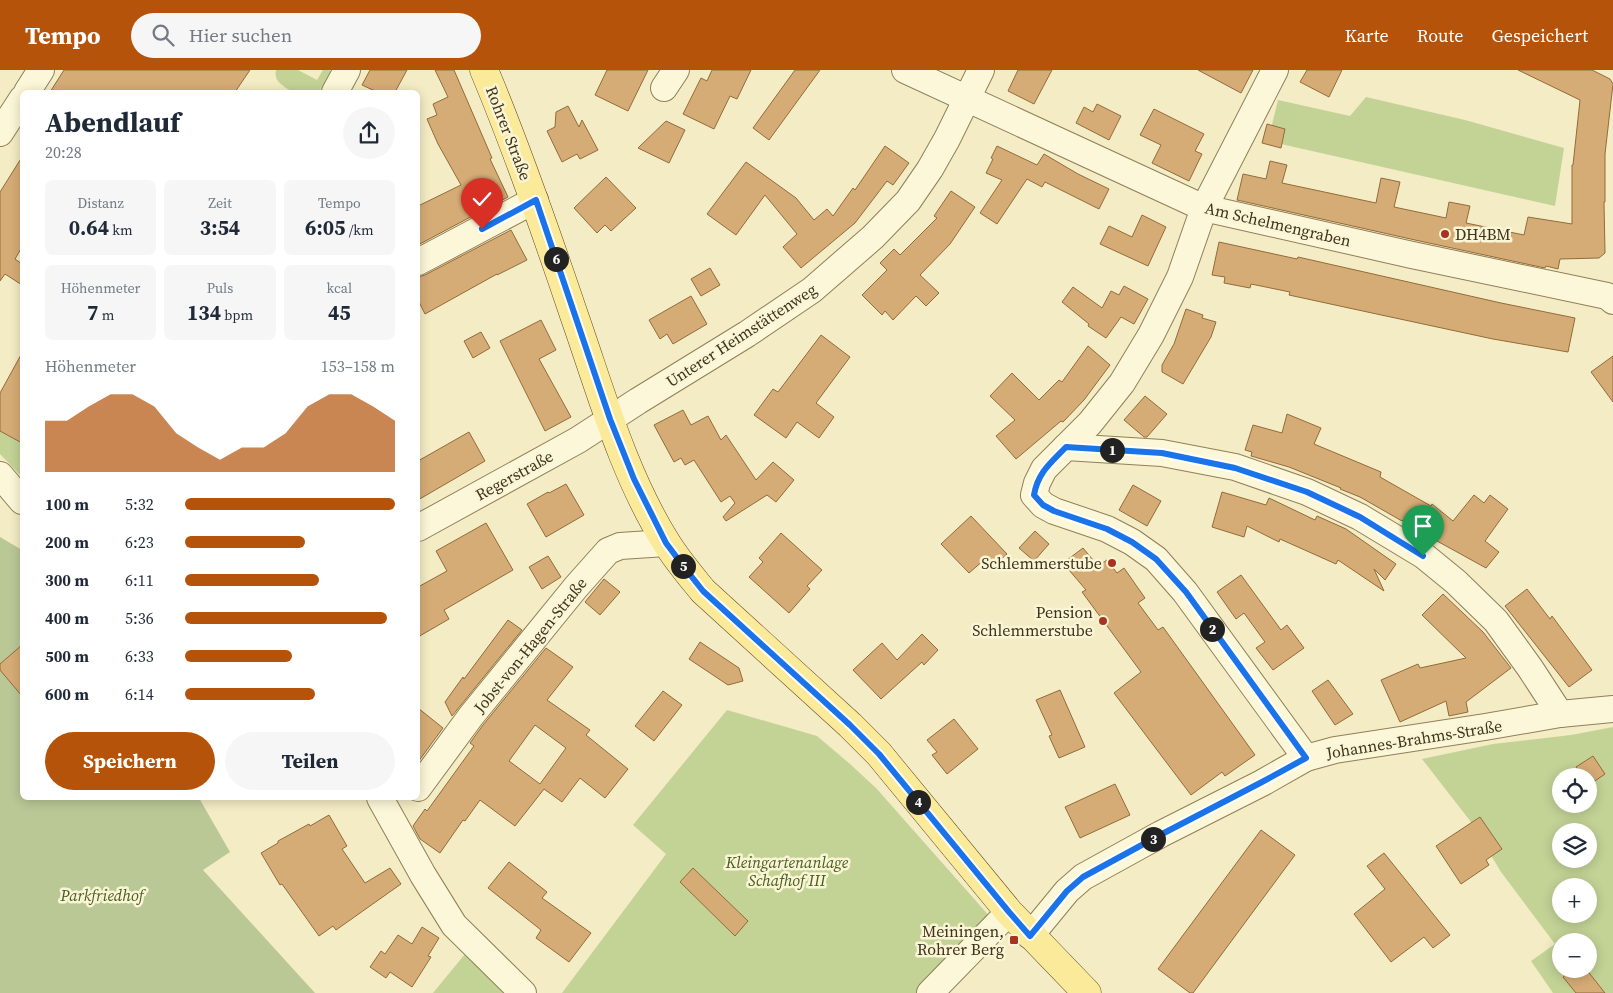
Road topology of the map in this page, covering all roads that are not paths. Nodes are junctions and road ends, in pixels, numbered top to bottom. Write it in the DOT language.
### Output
graph roads {
  1 [pos="41,70"];
  2 [pos="348,70"];
  3 [pos="484,70"];
  4 [pos="905,70"];
  5 [pos="981,70"];
  6 [pos="1275,70"];
  7 [pos="28,90"];
  8 [pos="336,90"];
  9 [pos="968,98"];
  10 [pos="20,102"];
  11 [pos="0,133"];
  12 [pos="536,200"];
  13 [pos="1204,208"];
  14 [pos="420,261"];
  15 [pos="1613,301"];
  16 [pos="610,419"];
  17 [pos="1066,447"];
  18 [pos="0,475"];
  19 [pos="20,499"];
  20 [pos="420,527"];
  21 [pos="666,543"];
  22 [pos="1613,708"];
  23 [pos="1560,714"];
  24 [pos="1306,758"];
  25 [pos="420,785"];
  26 [pos="381,800"];
  27 [pos="408,800"];
  28 [pos="393,820"];
  29 [pos="1009,912"];
  30 [pos="1030,936"];
  31 [pos="523,993"];
  32 [pos="930,993"];
  33 [pos="1087,993"];
  1 -- 7 [label="street"];
  2 -- 8 [label="street"];
  3 -- 12 [label="main road, Rohrer Straße"];
  4 -- 9 [label="street, Am Schelmengraben"];
  5 -- 9 [label="street, Unterer Heimstättenweg"];
  6 -- 13 [label="street"];
  9 -- 13 [label="street, Am Schelmengraben"];
  9 -- 16 [label="street, Unterer Heimstättenweg"];
  10 -- 11 [label="street"];
  12 -- 14 [label="street"];
  12 -- 16 [label="main road, Rohrer Straße"];
  13 -- 15 [label="street, Am Schelmengraben"];
  13 -- 17 [label="street"];
  16 -- 20 [label="street, Regerstraße"];
  16 -- 21 [label="main road, Rohrer Straße"];
  17 -- 23 [label="street"];
  17 -- 24 [label="street"];
  18 -- 19 [label="street"];
  21 -- 25 [label="street, Jobst-von-Hagen-Straße"];
  21 -- 29 [label="main road, Rohrer Straße"];
  22 -- 23 [label="street, Johannes-Brahms-Straße"];
  23 -- 24 [label="street, Johannes-Brahms-Straße"];
  24 -- 30 [label="street, Johannes-Brahms-Straße"];
  26 -- 28 [label="street"];
  27 -- 28 [label="street"];
  28 -- 31 [label="street"];
  29 -- 30 [label="main road, Rohrer Straße"];
  29 -- 32 [label="street"];
  30 -- 33 [label="main road, Rohrer Straße"];
}
